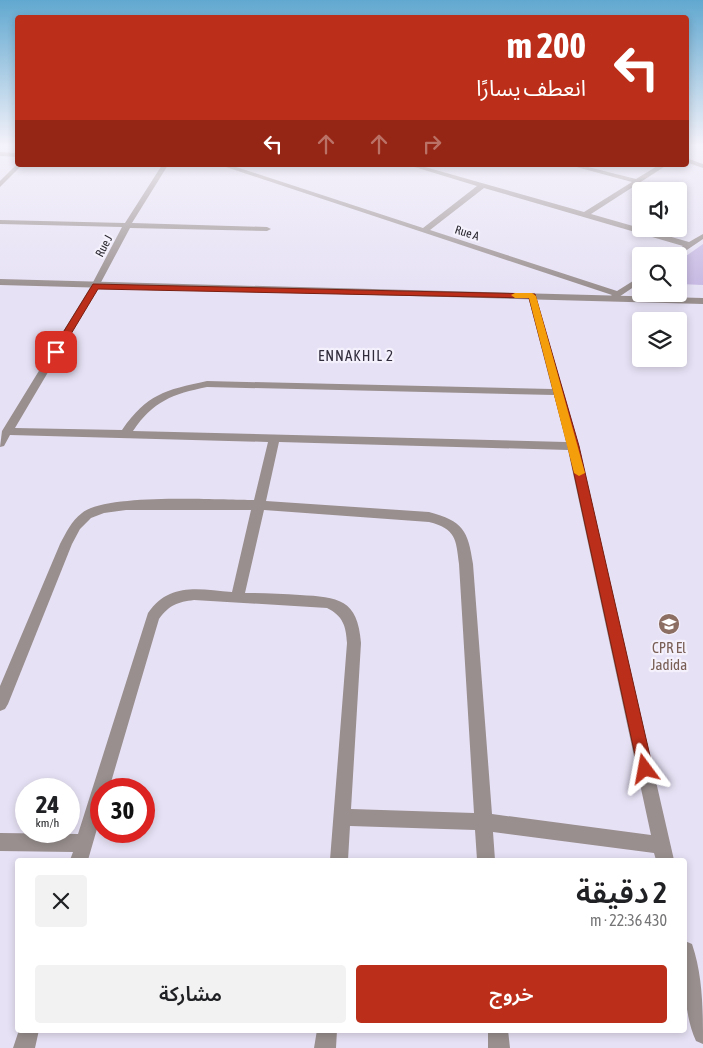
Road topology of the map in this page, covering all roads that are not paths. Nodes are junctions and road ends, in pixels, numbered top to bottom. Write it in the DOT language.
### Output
graph roads {
  1 [pos="147,193"];
  2 [pos="308,193"];
  3 [pos="473,193"];
  4 [pos="508,193"];
  5 [pos="620,193"];
  6 [pos="586,214"];
  7 [pos="0,222"];
  8 [pos="128,224"];
  9 [pos="267,229"];
  10 [pos="424,231"];
  11 [pos="703,236"];
  12 [pos="690,245"];
  13 [pos="687,247"];
  14 [pos="0,282"];
  15 [pos="632,284"];
  16 [pos="95,286"];
  17 [pos="532,296"];
  18 [pos="615,296"];
  19 [pos="703,301"];
  20 [pos="558,392"];
  21 [pos="7,431"];
  22 [pos="125,434"];
  23 [pos="274,438"];
  24 [pos="0,443"];
  25 [pos="574,446"];
  26 [pos="260,505"];
  27 [pos="237,598"];
  28 [pos="0,704"];
  29 [pos="342,817"];
  30 [pos="484,822"];
  31 [pos="0,842"];
  32 [pos="82,851"];
  33 [pos="664,853"];
  34 [pos="339,858"];
  35 [pos="486,858"];
  36 [pos="687,960"];
  37 [pos="28,1033"];
  38 [pos="327,1033"];
  39 [pos="498,1033"];
  40 [pos="703,1034"];
  41 [pos="24,1048"];
  42 [pos="325,1048"];
  43 [pos="499,1048"];
  1 -- 8 [label="street, Rue J"];
  2 -- 10 [label="street, Rue A"];
  3 -- 10 [label="street"];
  4 -- 6 [label="street"];
  5 -- 6 [label="street"];
  6 -- 12 [label="street"];
  7 -- 8 [label="street"];
  8 -- 9 [label="street"];
  8 -- 16 [label="street, Rue J"];
  10 -- 18 [label="street, Rue A"];
  11 -- 12 [label="street"];
  12 -- 13 [label="street"];
  14 -- 16 [label="street"];
  15 -- 18 [label="street"];
  16 -- 17 [label="street"];
  16 -- 21 [label="street, Rue J"];
  17 -- 18 [label="street"];
  17 -- 20 [label="street"];
  18 -- 19 [label="street"];
  20 -- 22 [label="street"];
  20 -- 25 [label="street"];
  21 -- 22 [label="street"];
  21 -- 24 [label="street, Rue J"];
  22 -- 23 [label="street"];
  23 -- 25 [label="street"];
  23 -- 26 [label="street"];
  25 -- 33 [label="street"];
  26 -- 27 [label="street"];
  26 -- 28 [label="street"];
  26 -- 30 [label="street"];
  27 -- 29 [label="street"];
  27 -- 32 [label="street"];
  29 -- 30 [label="street"];
  29 -- 34 [label="street"];
  30 -- 33 [label="street"];
  30 -- 35 [label="street"];
  31 -- 32 [label="street"];
  36 -- 40 [label="street"];
  37 -- 41 [label="street"];
  38 -- 42 [label="street"];
  39 -- 43 [label="street"];
}
